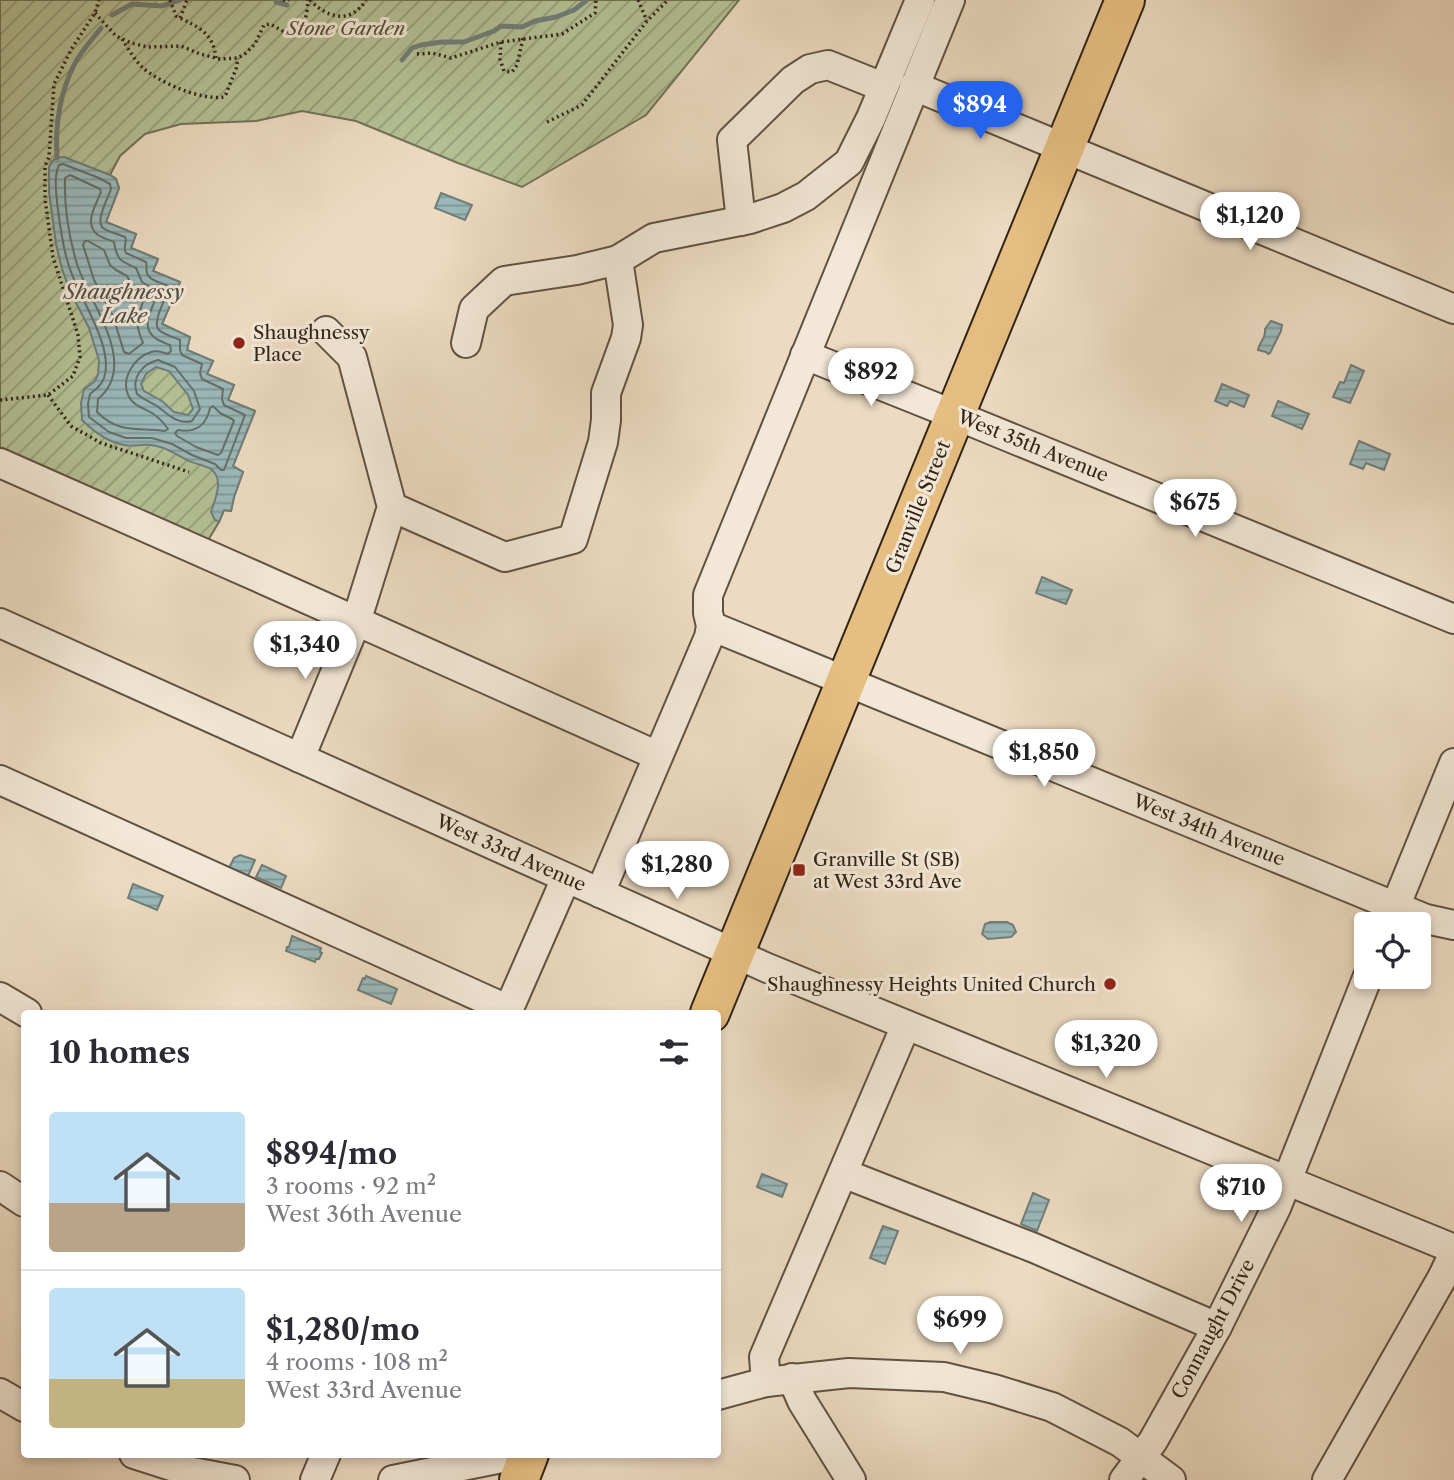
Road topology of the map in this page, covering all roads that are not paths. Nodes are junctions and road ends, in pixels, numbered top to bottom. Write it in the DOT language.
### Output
graph roads {
  1 [pos="920,0"];
  2 [pos="950,0"];
  3 [pos="1125,0"];
  4 [pos="914,86"];
  5 [pos="883,87"];
  6 [pos="1065,149"];
  7 [pos="741,221"];
  8 [pos="618,260"];
  9 [pos="1454,309"];
  10 [pos="326,331"];
  11 [pos="466,343"];
  12 [pos="805,355"];
  13 [pos="955,415"];
  14 [pos="0,463"];
  15 [pos="392,507"];
  16 [pos="1454,619"];
  17 [pos="356,622"];
  18 [pos="0,623"];
  19 [pos="711,626"];
  20 [pos="846,681"];
  21 [pos="658,756"];
  22 [pos="300,758"];
  23 [pos="1454,763"];
  24 [pos="0,780"];
  25 [pos="566,878"];
  26 [pos="600,893"];
  27 [pos="1385,912"];
  28 [pos="1393,912"];
  29 [pos="1431,920"];
  30 [pos="1454,925"];
  31 [pos="735,953"];
  32 [pos="1363,989"];
  33 [pos="0,997"];
  34 [pos="22,1010"];
  35 [pos="504,1010"];
  36 [pos="509,1010"];
  37 [pos="711,1010"];
  38 [pos="906,1025"];
  39 [pos="844,1173"];
  40 [pos="1287,1181"];
  41 [pos="0,1186"];
  42 [pos="21,1200"];
  43 [pos="1454,1251"];
  44 [pos="1217,1327"];
  45 [pos="779,1380"];
  46 [pos="0,1393"];
  47 [pos="721,1394"];
  48 [pos="21,1405"];
  49 [pos="1141,1457"];
  50 [pos="146,1458"];
  51 [pos="324,1458"];
  52 [pos="498,1458"];
  53 [pos="528,1458"];
  54 [pos="235,1480"];
  55 [pos="315,1480"];
  56 [pos="393,1480"];
  57 [pos="519,1480"];
  58 [pos="852,1480"];
  59 [pos="1124,1480"];
  60 [pos="1171,1480"];
  61 [pos="1327,1480"];
  1 -- 5 [label="street"];
  2 -- 4 [label="street"];
  3 -- 6 [label="highway, Granville Street"];
  4 -- 6 [label="street"];
  4 -- 12 [label="street"];
  5 -- 7 [label="street"];
  5 -- 7 [label="street"];
  6 -- 9 [label="street"];
  6 -- 13 [label="highway, Granville Street"];
  7 -- 8 [label="street"];
  8 -- 11 [label="street"];
  8 -- 15 [label="street"];
  10 -- 15 [label="street"];
  12 -- 13 [label="street, West 35th Avenue"];
  12 -- 19 [label="street"];
  13 -- 16 [label="street, West 35th Avenue"];
  13 -- 20 [label="highway, Granville Street"];
  14 -- 17 [label="street"];
  15 -- 17 [label="street"];
  17 -- 21 [label="street"];
  17 -- 22 [label="street"];
  18 -- 22 [label="street, West 33rd Avenue"];
  19 -- 20 [label="street, West 34th Avenue"];
  19 -- 21 [label="street"];
  20 -- 27 [label="street, West 34th Avenue"];
  20 -- 31 [label="highway, Granville Street"];
  21 -- 26 [label="street"];
  22 -- 25 [label="street, West 33rd Avenue"];
  23 -- 28 [label="street"];
  24 -- 35 [label="street"];
  25 -- 26 [label="street, West 33rd Avenue"];
  25 -- 36 [label="street"];
  26 -- 31 [label="street, West 33rd Avenue"];
  29 -- 30 [label="street, West 34th Avenue"];
  31 -- 37 [label="highway, Granville Street"];
  31 -- 38 [label="street, West 33rd Avenue"];
  32 -- 40 [label="street, Connaught Drive"];
  33 -- 34 [label="street"];
  38 -- 39 [label="street"];
  38 -- 40 [label="street, West 33rd Avenue"];
  39 -- 44 [label="street"];
  39 -- 45 [label="street"];
  40 -- 43 [label="street, West 33rd Avenue"];
  40 -- 44 [label="street, Connaught Drive"];
  41 -- 42 [label="street"];
  43 -- 61 [label="street"];
  44 -- 49 [label="street, Connaught Drive"];
  45 -- 47 [label="street"];
  45 -- 49 [label="street"];
  45 -- 58 [label="street"];
  46 -- 48 [label="street"];
  49 -- 59 [label="street, Connaught Drive"];
  49 -- 60 [label="street"];
  50 -- 54 [label="street"];
  51 -- 55 [label="street"];
  52 -- 56 [label="street"];
  53 -- 57 [label="highway"];
}
